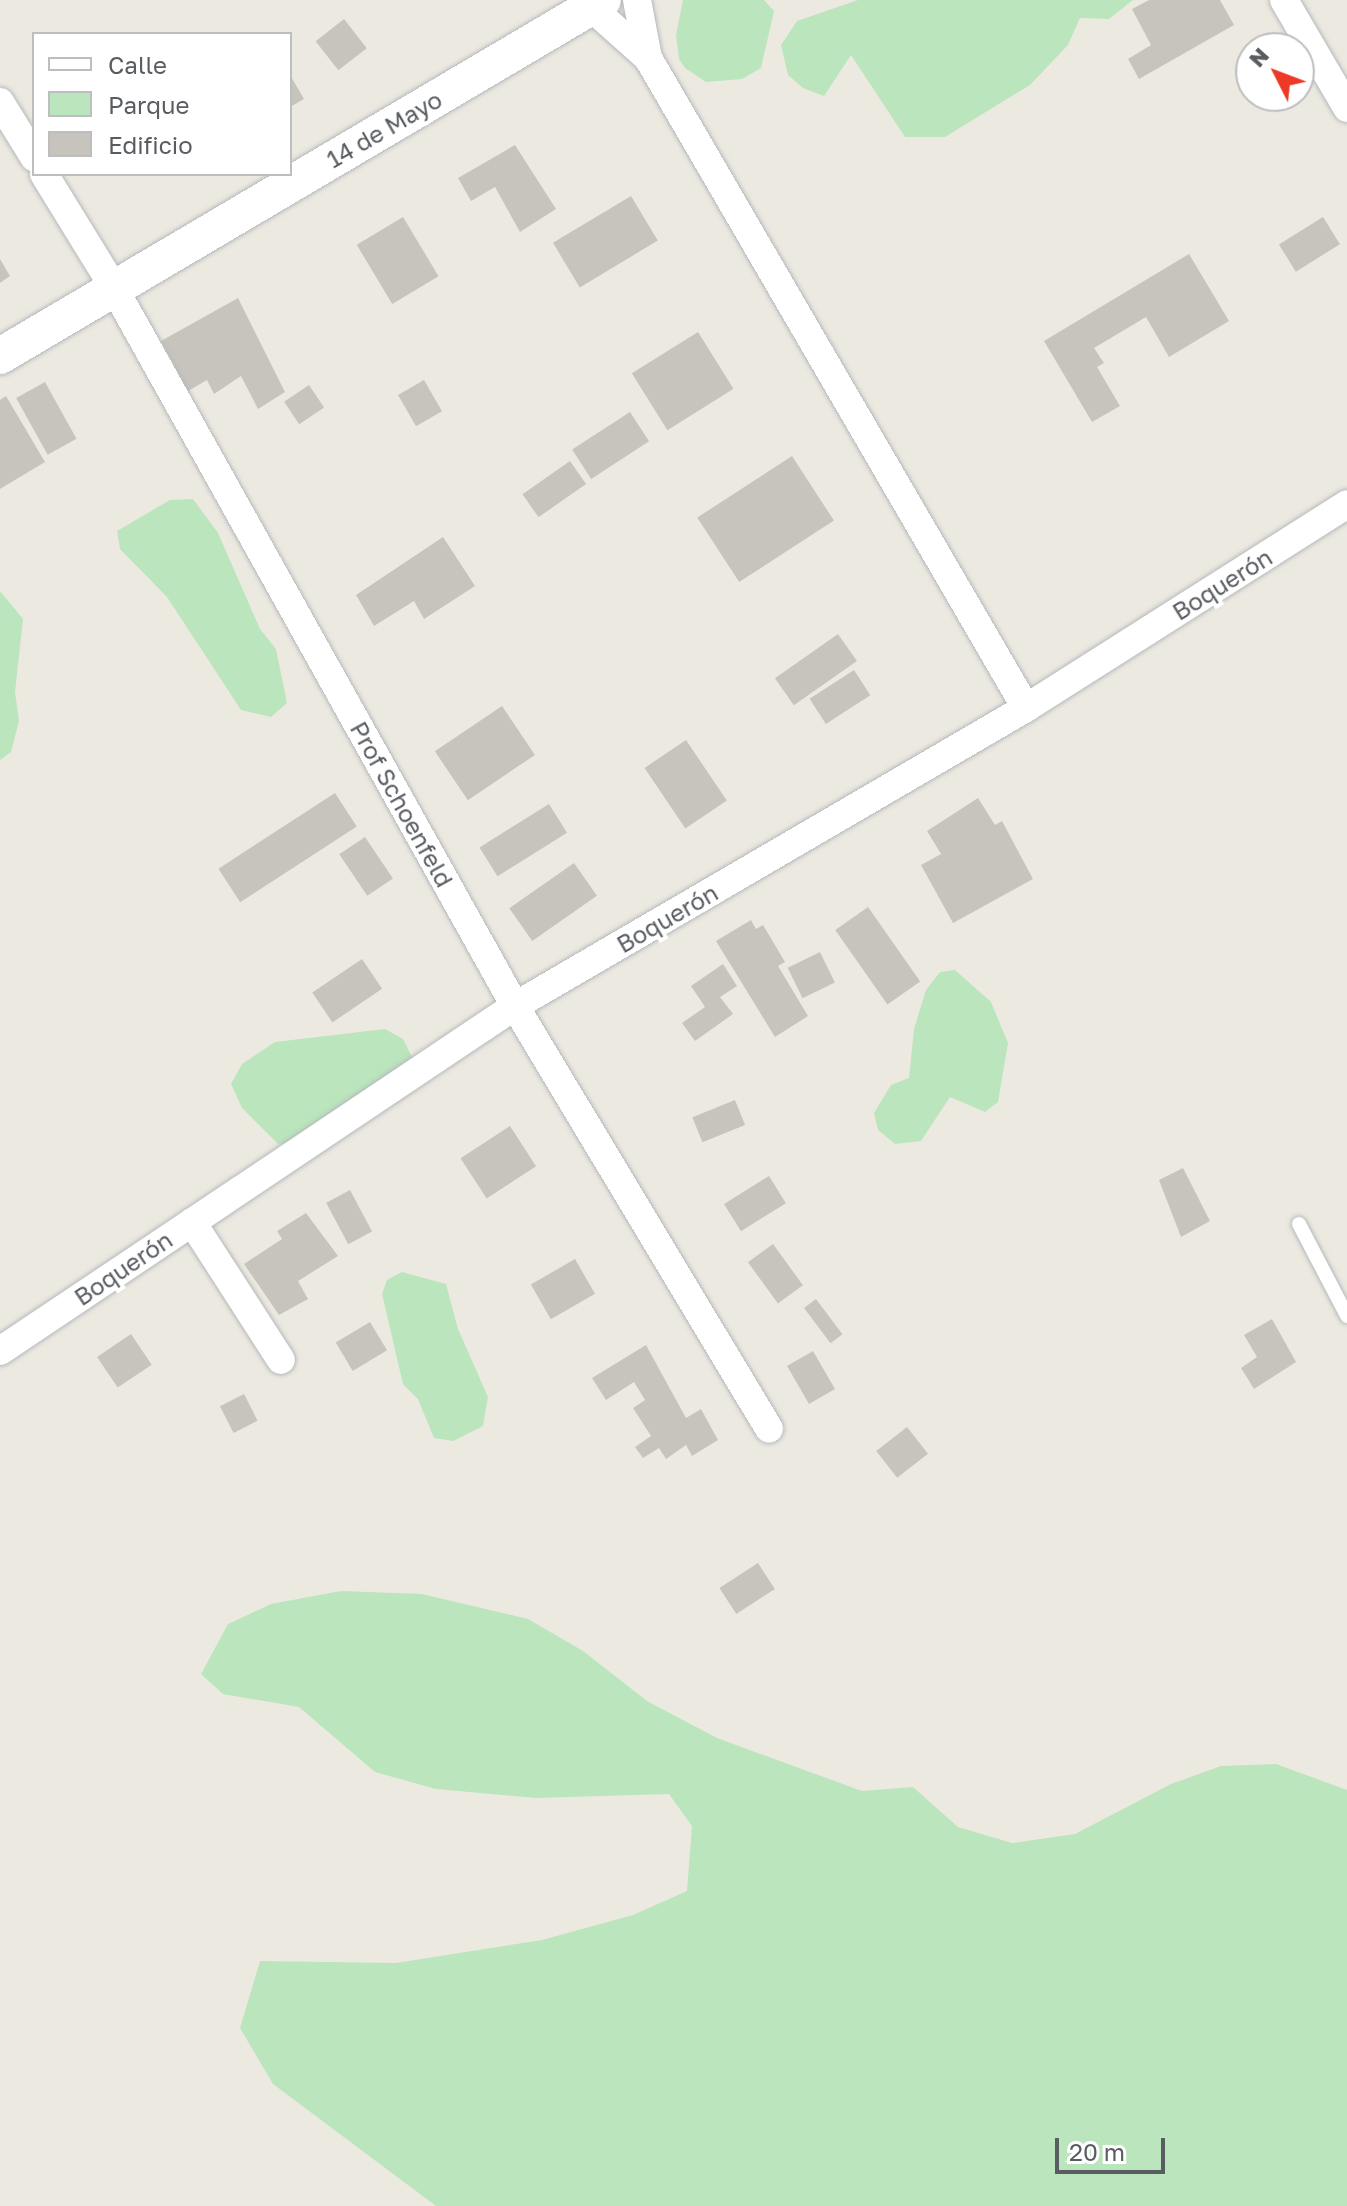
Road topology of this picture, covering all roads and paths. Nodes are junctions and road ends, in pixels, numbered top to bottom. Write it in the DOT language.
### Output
graph roads {
  1 [pos="637,0"];
  2 [pos="1284,0"];
  3 [pos="592,3"];
  4 [pos="648,58"];
  5 [pos="0,102"];
  6 [pos="1347,108"];
  7 [pos="32,154"];
  8 [pos="45,176"];
  9 [pos="114,288"];
  10 [pos="0,356"];
  11 [pos="1347,504"];
  12 [pos="1026,708"];
  13 [pos="515,1006"];
  14 [pos="192,1222"];
  15 [pos="1299,1224"];
  16 [pos="1347,1316"];
  17 [pos="0,1351"];
  18 [pos="281,1360"];
  19 [pos="769,1428"];
  1 -- 4 [label="street"];
  2 -- 6 [label="street"];
  3 -- 4 [label="street"];
  3 -- 9 [label="street, 14 de Mayo"];
  4 -- 12 [label="street"];
  5 -- 7 [label="street"];
  8 -- 9 [label="street, Prof Schoenfeld"];
  9 -- 10 [label="street, 14 de Mayo"];
  9 -- 13 [label="street, Prof Schoenfeld"];
  11 -- 12 [label="street, Boquerón"];
  12 -- 13 [label="street, Boquerón"];
  13 -- 14 [label="street, Boquerón"];
  13 -- 19 [label="street, Prof Schoenfeld"];
  14 -- 17 [label="street, Boquerón"];
  14 -- 18 [label="street"];
  15 -- 16 [label="lane"];
}
